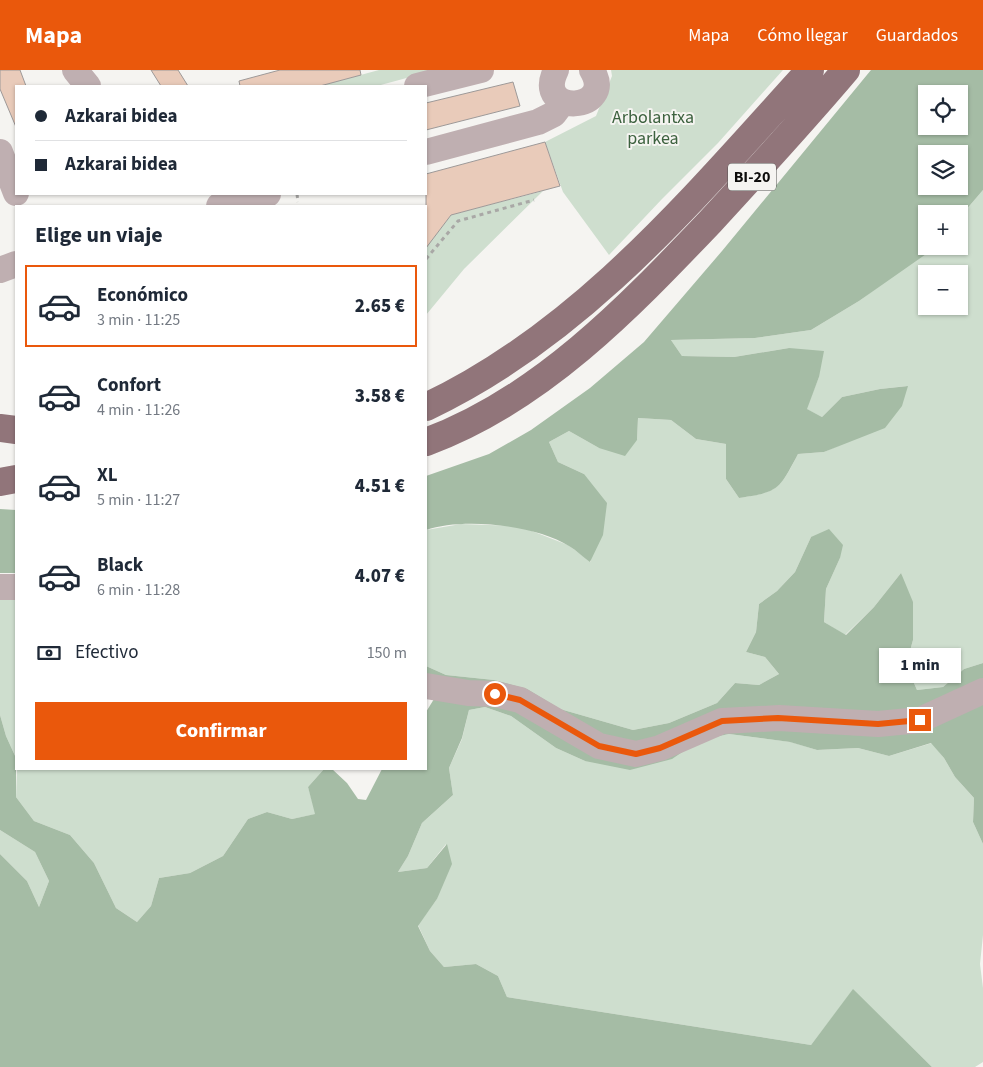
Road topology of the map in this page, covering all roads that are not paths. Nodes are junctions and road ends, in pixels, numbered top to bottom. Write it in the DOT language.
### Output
graph roads {
  1 [pos="75,70"];
  2 [pos="481,70"];
  3 [pos="592,70"];
  4 [pos="810,70"];
  5 [pos="846,70"];
  6 [pos="550,72"];
  7 [pos="87,85"];
  8 [pos="421,85"];
  9 [pos="563,102"];
  10 [pos="0,152"];
  11 [pos="427,152"];
  12 [pos="15,191"];
  13 [pos="264,195"];
  14 [pos="223,205"];
  15 [pos="15,264"];
  16 [pos="0,270"];
  17 [pos="427,408"];
  18 [pos="0,428"];
  19 [pos="15,430"];
  20 [pos="0,441"];
  21 [pos="15,442"];
  22 [pos="427,442"];
  23 [pos="0,473"];
  24 [pos="15,474"];
  25 [pos="15,479"];
  26 [pos="0,482"];
  27 [pos="0,587"];
  28 [pos="15,587"];
  29 [pos="427,686"];
  30 [pos="983,691"];
  1 -- 7 [label="street"];
  2 -- 8 [label="street"];
  3 -- 9 [label="street"];
  4 -- 17 [label="main road, BI-20"];
  5 -- 22 [label="main road, BI-20"];
  6 -- 9 [label="street"];
  9 -- 11 [label="street"];
  10 -- 12 [label="street"];
  13 -- 14 [label="street"];
  15 -- 16 [label="street"];
  18 -- 19 [label="main road"];
  20 -- 21 [label="main road"];
  23 -- 24 [label="main road"];
  25 -- 26 [label="main road"];
  27 -- 28 [label="street"];
  29 -- 30 [label="street"];
}
